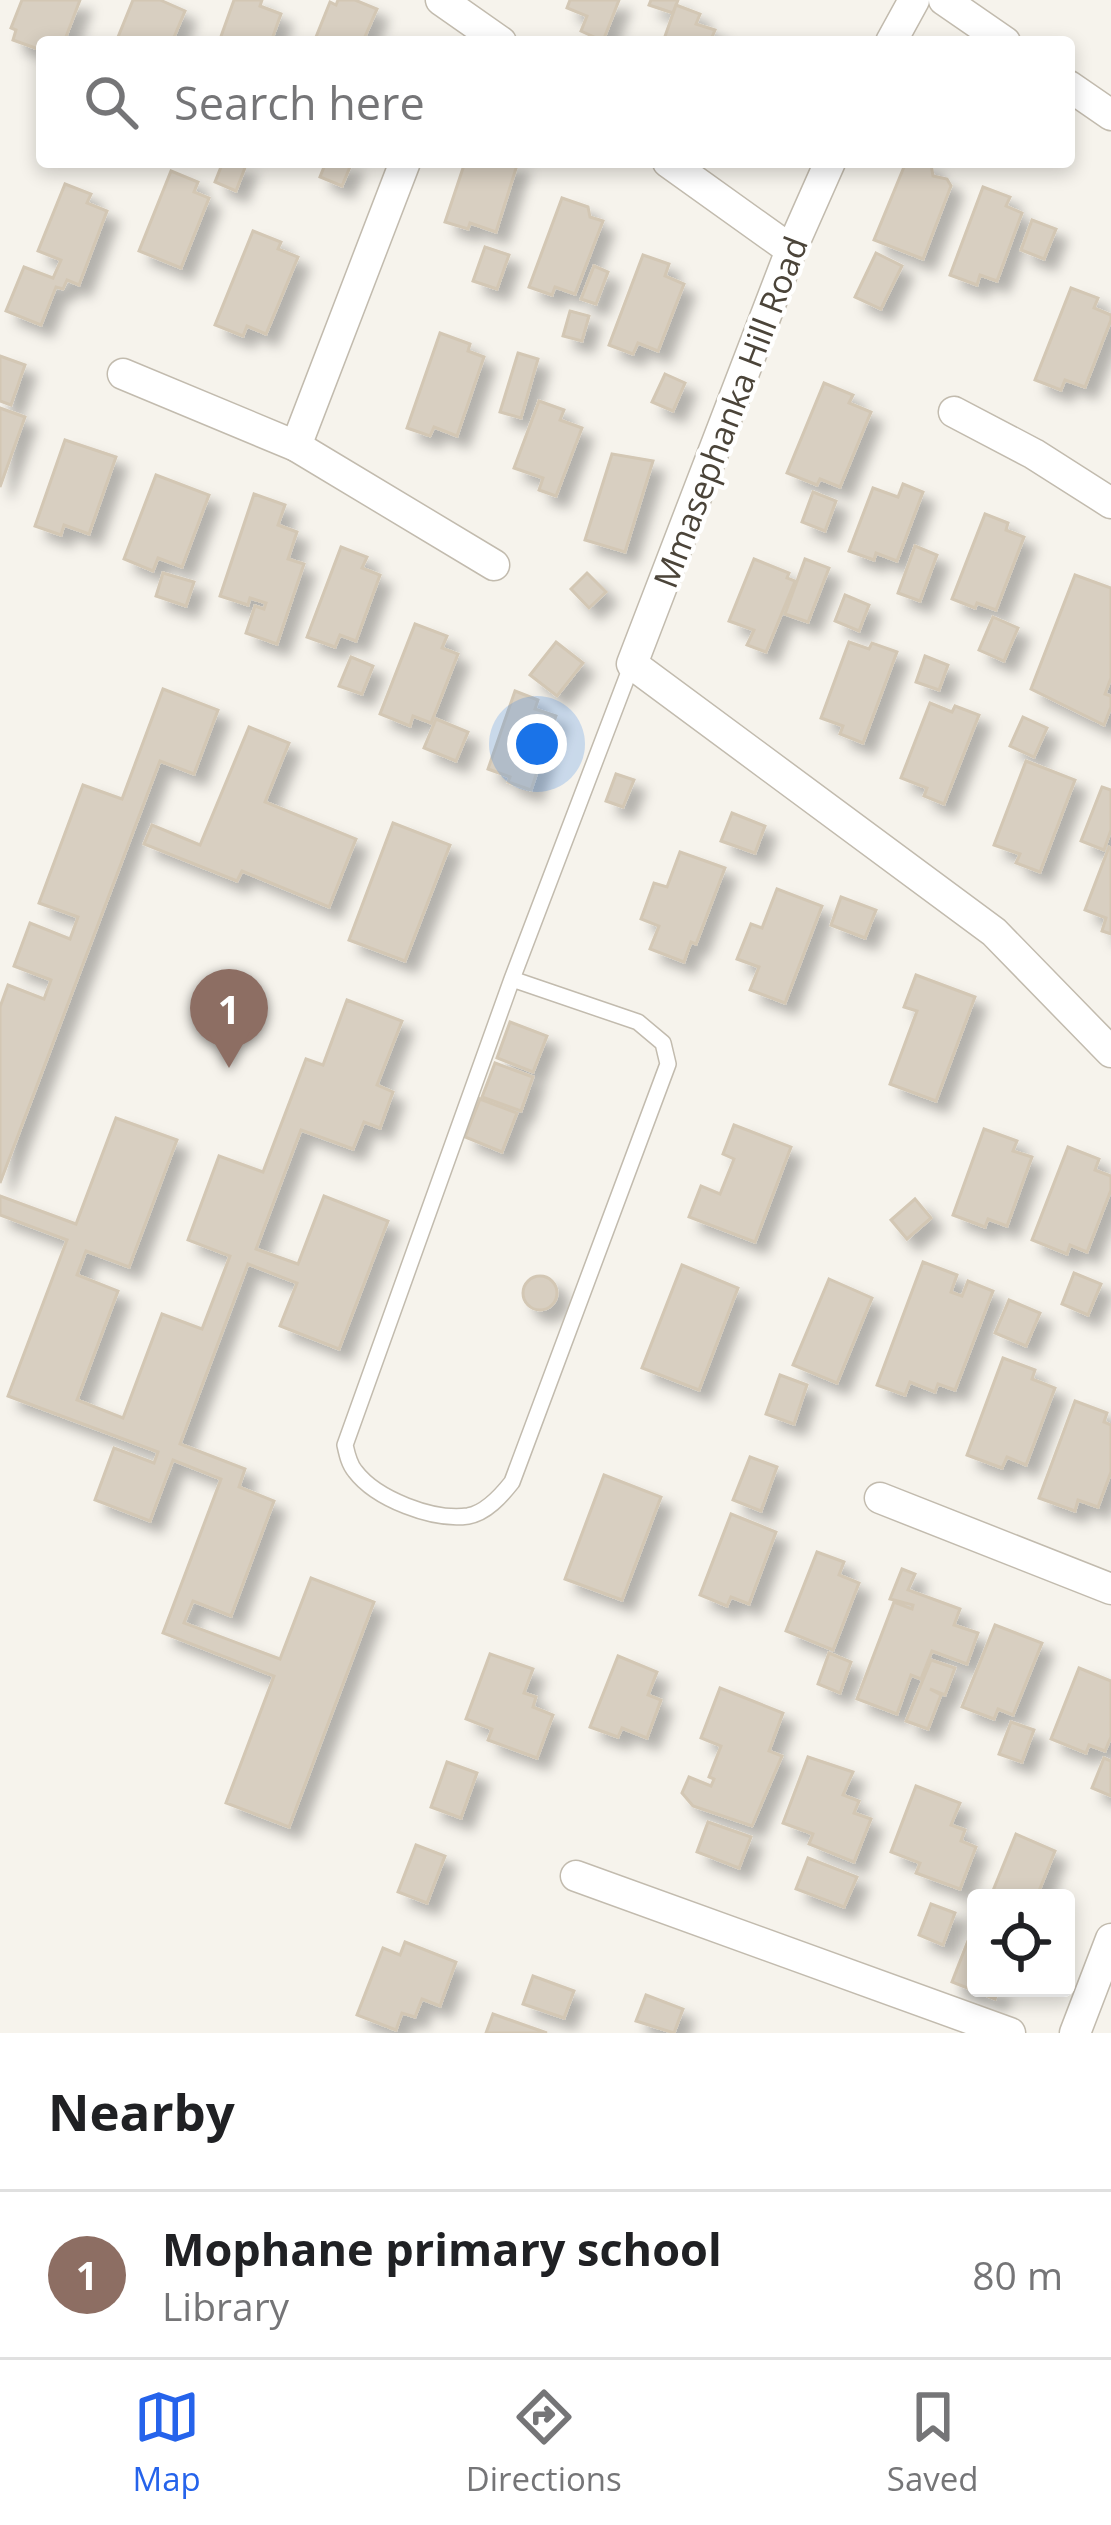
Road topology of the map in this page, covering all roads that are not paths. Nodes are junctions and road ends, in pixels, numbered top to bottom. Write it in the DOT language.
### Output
graph roads {
  1 [pos="914,0"];
  2 [pos="944,0"];
  3 [pos="451,19"];
  4 [pos="488,36"];
  5 [pos="894,36"];
  6 [pos="996,36"];
  7 [pos="1075,90"];
  8 [pos="1111,116"];
  9 [pos="403,168"];
  10 [pos="676,168"];
  11 [pos="827,168"];
  12 [pos="791,250"];
  13 [pos="123,374"];
  14 [pos="954,412"];
  15 [pos="296,446"];
  16 [pos="1111,503"];
  17 [pos="494,565"];
  18 [pos="632,664"];
  19 [pos="512,979"];
  20 [pos="1111,1052"];
  21 [pos="880,1498"];
  22 [pos="1111,1589"];
  23 [pos="576,1876"];
  24 [pos="1111,1939"];
  25 [pos="1010,2033"];
  26 [pos="1075,2033"];
  1 -- 5 [label="street"];
  2 -- 6 [label="street"];
  3 -- 4 [label="street"];
  7 -- 8 [label="street"];
  9 -- 15 [label="street"];
  10 -- 12 [label="street"];
  11 -- 12 [label="street, Mmasephanka Hill Road"];
  12 -- 18 [label="street, Mmasephanka Hill Road"];
  13 -- 15 [label="street"];
  14 -- 16 [label="street"];
  15 -- 17 [label="street"];
  18 -- 19 [label="lane"];
  18 -- 20 [label="street"];
  19 -- 19 [label="lane"];
  21 -- 22 [label="street"];
  23 -- 25 [label="street"];
  24 -- 26 [label="street"];
}
